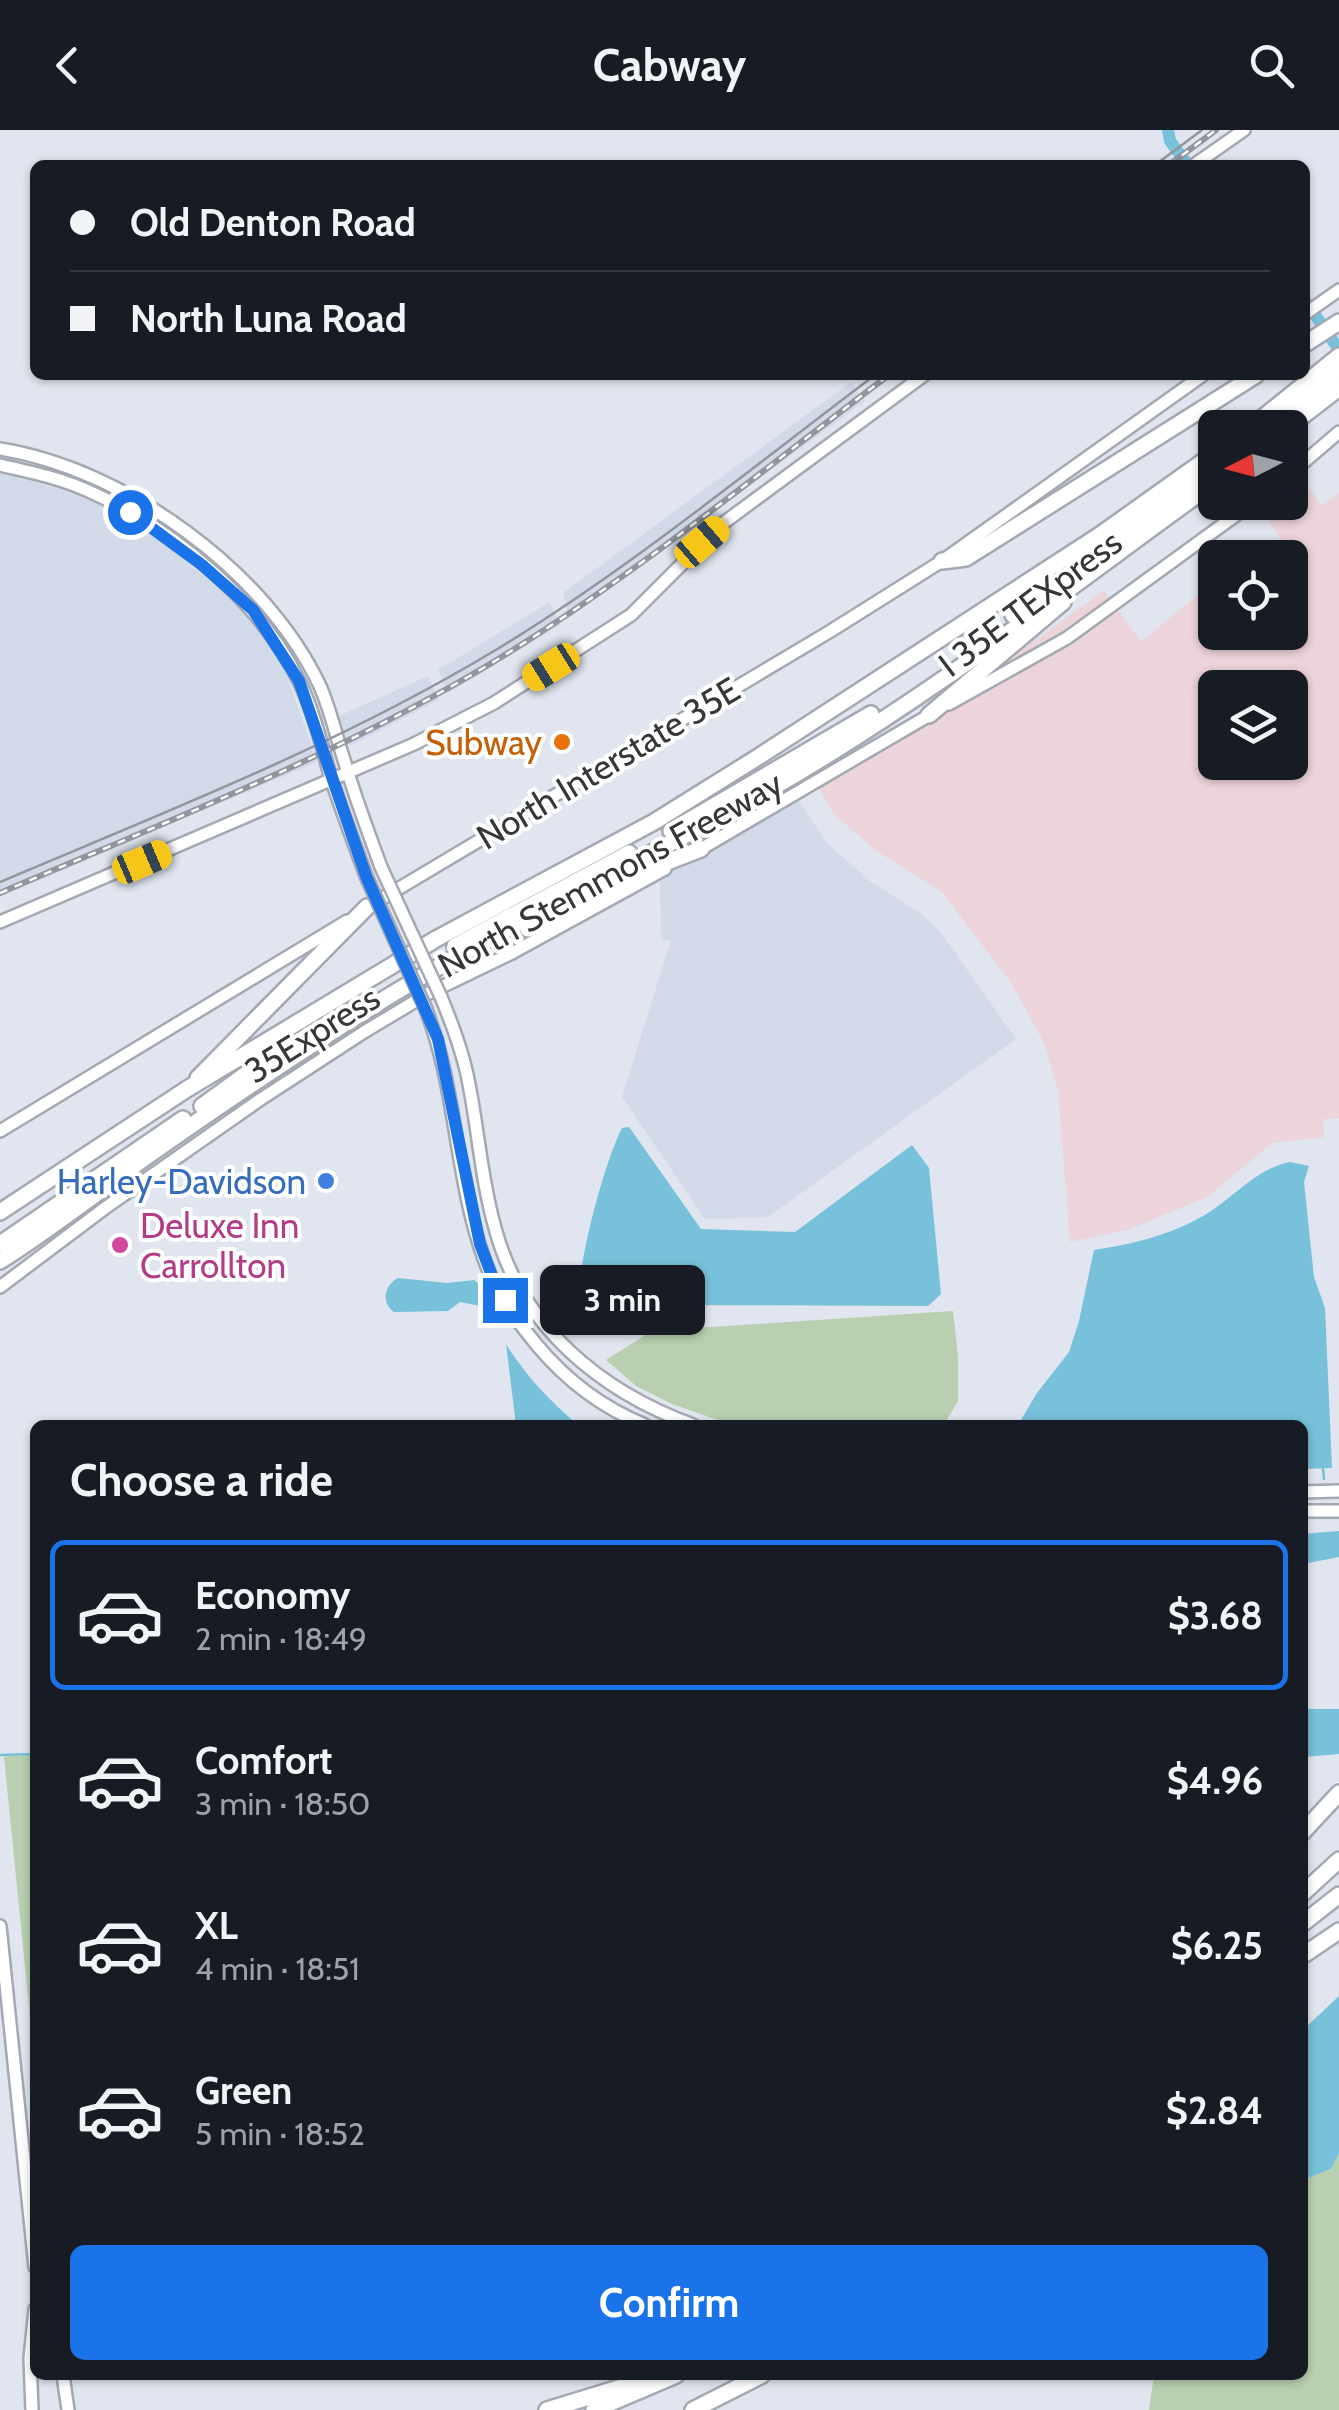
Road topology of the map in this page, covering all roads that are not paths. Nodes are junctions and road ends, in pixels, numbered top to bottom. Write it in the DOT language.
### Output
graph roads {
  1 [pos="1244,130"];
  2 [pos="1201,160"];
  3 [pos="1335,293"];
  4 [pos="1310,310"];
  5 [pos="1339,322"];
  6 [pos="1310,341"];
  7 [pos="1339,356"];
  8 [pos="1339,371"];
  9 [pos="917,380"];
  10 [pos="1196,380"];
  11 [pos="1248,380"];
  12 [pos="1339,388"];
  13 [pos="1293,410"];
  14 [pos="1295,410"];
  15 [pos="1299,410"];
  16 [pos="1339,432"];
  17 [pos="1,451"];
  18 [pos="1308,459"];
  19 [pos="1198,464"];
  20 [pos="0,465"];
  21 [pos="1198,479"];
  22 [pos="1198,495"];
  23 [pos="1229,520"];
  24 [pos="942,561"];
  25 [pos="1088,577"];
  26 [pos="264,601"];
  27 [pos="253,610"];
  28 [pos="929,715"];
  29 [pos="840,732"];
  30 [pos="348,773"];
  31 [pos="332,780"];
  32 [pos="702,848"];
  33 [pos="368,908"];
  34 [pos="0,922"];
  35 [pos="382,1001"];
  36 [pos="186,1089"];
  37 [pos="0,1131"];
  38 [pos="0,1212"];
  39 [pos="4,1249"];
  40 [pos="0,1288"];
  41 [pos="633,1420"];
  42 [pos="680,1420"];
  43 [pos="1339,1491"];
  44 [pos="1308,1492"];
  45 [pos="1308,1511"];
  46 [pos="1339,1511"];
  47 [pos="1339,1794"];
  48 [pos="1308,1827"];
  49 [pos="1339,1860"];
  50 [pos="1308,1888"];
  51 [pos="1339,1895"];
  52 [pos="1308,1919"];
  53 [pos="0,1926"];
  54 [pos="1339,1931"];
  55 [pos="1308,1952"];
  56 [pos="30,2218"];
  57 [pos="30,2380"];
  58 [pos="64,2380"];
  59 [pos="645,2380"];
  60 [pos="664,2380"];
  61 [pos="752,2380"];
  62 [pos="31,2409"];
  63 [pos="68,2410"];
  64 [pos="547,2410"];
  65 [pos="594,2410"];
  66 [pos="693,2410"];
  1 -- 2 [label="main road"];
  3 -- 4 [label="main road"];
  5 -- 6 [label="highway"];
  7 -- 13 [label="highway"];
  8 -- 14 [label="highway"];
  9 -- 30 [label="main road"];
  10 -- 24 [label="main road, North Interstate 35E"];
  11 -- 24 [label="highway"];
  12 -- 15 [label="highway"];
  16 -- 18 [label="main road"];
  17 -- 26 [label="main road"];
  19 -- 36 [label="highway, North Stemmons Freeway"];
  20 -- 27 [label="main road"];
  21 -- 29 [label="highway, I 35E TEXpress"];
  22 -- 25 [label="highway, North Stemmons Freeway"];
  23 -- 28 [label="main road"];
  24 -- 33 [label="main road, North Interstate 35E"];
  25 -- 28 [label="highway"];
  25 -- 35 [label="highway, North Stemmons Freeway"];
  26 -- 27 [label="main road"];
  26 -- 30 [label="main road"];
  27 -- 31 [label="main road"];
  28 -- 32 [label="main road"];
  29 -- 39 [label="highway, 35Express"];
  30 -- 31 [label="main road"];
  30 -- 42 [label="main road, bridge"];
  31 -- 34 [label="main road"];
  31 -- 41 [label="main road, bridge"];
  32 -- 35 [label="highway"];
  32 -- 40 [label="main road"];
  33 -- 36 [label="highway"];
  33 -- 37 [label="main road, North Interstate 35E"];
  35 -- 39 [label="highway, North Stemmons Freeway"];
  36 -- 38 [label="highway, North Stemmons Freeway"];
  43 -- 44 [label="main road"];
  45 -- 46 [label="main road"];
  47 -- 48 [label="highway"];
  49 -- 50 [label="highway"];
  51 -- 52 [label="highway"];
  53 -- 56 [label="main road"];
  54 -- 55 [label="highway"];
  57 -- 62 [label="main road"];
  58 -- 63 [label="main road"];
  59 -- 64 [label="highway"];
  60 -- 65 [label="highway"];
  61 -- 66 [label="highway"];
}
